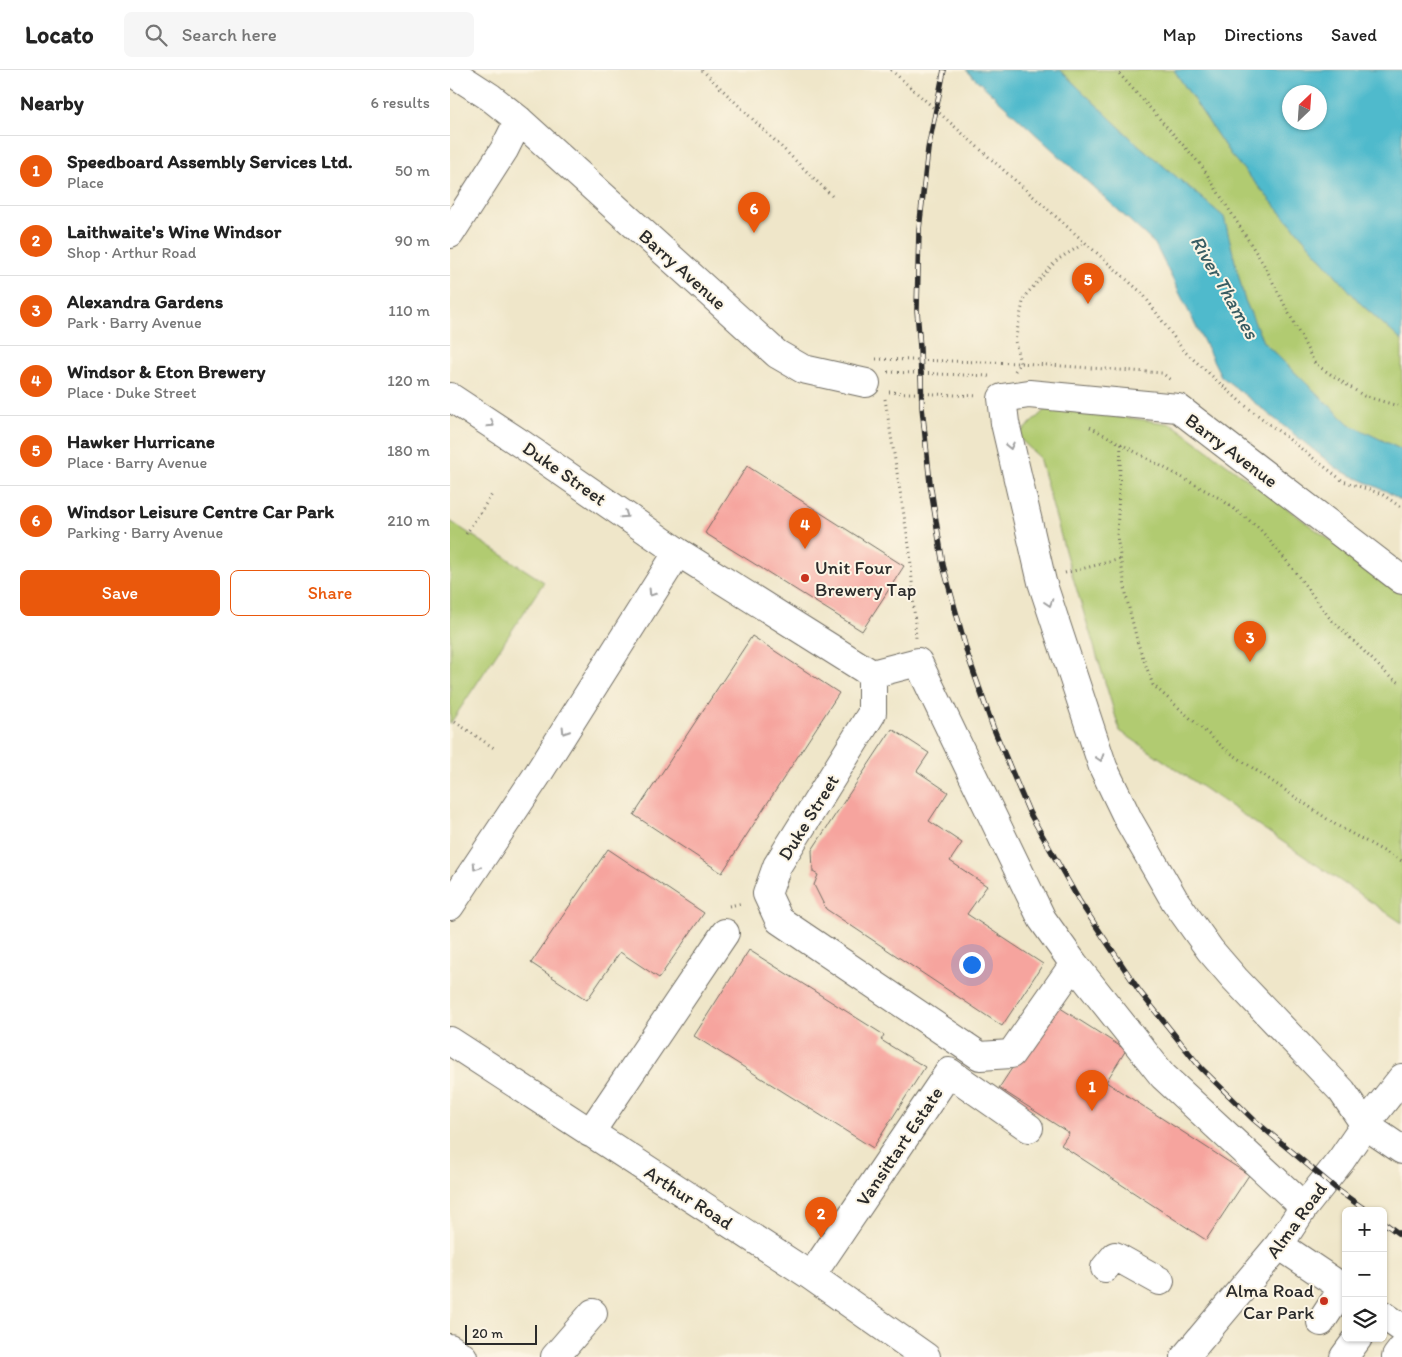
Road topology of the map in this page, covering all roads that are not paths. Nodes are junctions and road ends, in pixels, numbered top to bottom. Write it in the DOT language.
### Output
graph roads {
  1 [pos="450,71"];
  2 [pos="519,120"];
  3 [pos="450,234"];
  4 [pos="874,387"];
  5 [pos="450,397"];
  6 [pos="678,552"];
  7 [pos="1402,580"];
  8 [pos="872,674"];
  9 [pos="450,906"];
  10 [pos="725,933"];
  11 [pos="1074,964"];
  12 [pos="450,1041"];
  13 [pos="1402,1078"];
  14 [pos="1365,1126"];
  15 [pos="1029,1128"];
  16 [pos="590,1133"];
  17 [pos="1402,1150"];
  18 [pos="1304,1207"];
  19 [pos="1279,1245"];
  20 [pos="1105,1268"];
  21 [pos="811,1276"];
  22 [pos="1160,1281"];
  23 [pos="1342,1288"];
  24 [pos="1342,1292"];
  25 [pos="594,1313"];
  26 [pos="1387,1318"];
  27 [pos="1321,1322"];
  28 [pos="1402,1328"];
  29 [pos="1355,1342"];
  30 [pos="450,1348"];
  31 [pos="1402,1349"];
  32 [pos="463,1357"];
  33 [pos="555,1357"];
  34 [pos="926,1357"];
  35 [pos="1184,1357"];
  36 [pos="1344,1357"];
  37 [pos="1396,1357"];
  1 -- 2 [label="street, Barry Avenue"];
  2 -- 3 [label="street"];
  2 -- 4 [label="street, Barry Avenue"];
  5 -- 6 [label="street, Duke Street, one-way"];
  6 -- 8 [label="street, Duke Street"];
  6 -- 9 [label="street, one-way"];
  7 -- 14 [label="street, Barry Avenue, one-way"];
  8 -- 11 [label="street"];
  8 -- 11 [label="street, Duke Street"];
  10 -- 16 [label="street"];
  11 -- 18 [label="street"];
  12 -- 16 [label="street, Arthur Road"];
  13 -- 14 [label="street, Alma Road"];
  14 -- 17 [label="street"];
  14 -- 18 [label="street, Alma Road"];
  15 -- 21 [label="street, Vansittart Estate"];
  16 -- 21 [label="street, Arthur Road"];
  18 -- 19 [label="street, Alma Road"];
  19 -- 23 [label="street"];
  19 -- 35 [label="street, Alma Road"];
  20 -- 22 [label="street"];
  21 -- 34 [label="street, Arthur Road"];
  24 -- 27 [label="street"];
  25 -- 33 [label="street"];
  26 -- 28 [label="street"];
  29 -- 36 [label="street"];
  30 -- 32 [label="street"];
  31 -- 37 [label="street"];
}
